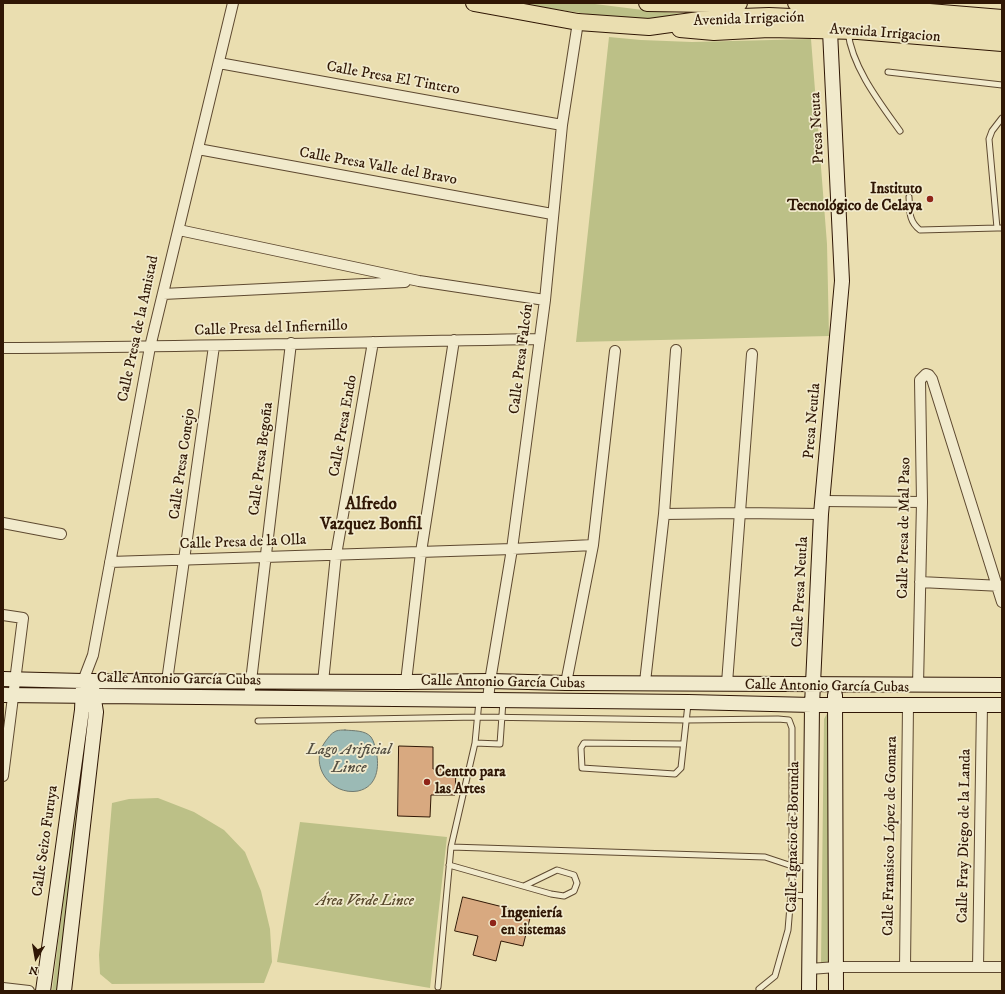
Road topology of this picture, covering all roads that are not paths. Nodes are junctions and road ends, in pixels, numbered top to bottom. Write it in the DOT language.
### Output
graph roads {
  1 [pos="233,3"];
  2 [pos="474,3"];
  3 [pos="647,3"];
  4 [pos="739,3"];
  5 [pos="796,3"];
  6 [pos="1002,18"];
  7 [pos="578,22"];
  8 [pos="649,27"];
  9 [pos="830,31"];
  10 [pos="848,31"];
  11 [pos="1002,40"];
  12 [pos="218,62"];
  13 [pos="888,72"];
  14 [pos="1002,85"];
  15 [pos="1002,118"];
  16 [pos="562,125"];
  17 [pos="900,131"];
  18 [pos="198,149"];
  19 [pos="909,197"];
  20 [pos="552,214"];
  21 [pos="1000,228"];
  22 [pos="179,230"];
  23 [pos="419,281"];
  24 [pos="163,294"];
  25 [pos="545,300"];
  26 [pos="540,339"];
  27 [pos="454,340"];
  28 [pos="373,342"];
  29 [pos="290,343"];
  30 [pos="836,343"];
  31 [pos="214,346"];
  32 [pos="150,347"];
  33 [pos="3,348"];
  34 [pos="676,350"];
  35 [pos="614,351"];
  36 [pos="752,354"];
  37 [pos="922,502"];
  38 [pos="822,508"];
  39 [pos="740,513"];
  40 [pos="664,514"];
  41 [pos="3,523"];
  42 [pos="61,534"];
  43 [pos="593,545"];
  44 [pos="512,549"];
  45 [pos="421,552"];
  46 [pos="336,555"];
  47 [pos="265,558"];
  48 [pos="184,561"];
  49 [pos="110,562"];
  50 [pos="920,582"];
  51 [pos="1000,585"];
  52 [pos="1002,602"];
  53 [pos="3,615"];
  54 [pos="9,680"];
  55 [pos="87,681"];
  56 [pos="167,681"];
  57 [pos="490,681"];
  58 [pos="250,682"];
  59 [pos="323,682"];
  60 [pos="406,682"];
  61 [pos="645,682"];
  62 [pos="566,683"];
  63 [pos="727,683"];
  64 [pos="814,684"];
  65 [pos="834,684"];
  66 [pos="918,685"];
  67 [pos="1002,685"];
  68 [pos="8,695"];
  69 [pos="88,696"];
  70 [pos="249,698"];
  71 [pos="483,700"];
  72 [pos="503,700"];
  73 [pos="688,702"];
  74 [pos="835,704"];
  75 [pos="812,705"];
  76 [pos="982,705"];
  77 [pos="1002,705"];
  78 [pos="908,706"];
  79 [pos="477,717"];
  80 [pos="502,718"];
  81 [pos="686,720"];
  82 [pos="258,721"];
  83 [pos="474,743"];
  84 [pos="683,744"];
  85 [pos="3,776"];
  86 [pos="451,848"];
  87 [pos="449,866"];
  88 [pos="792,866"];
  89 [pos="810,867"];
  90 [pos="524,886"];
  91 [pos="791,894"];
  92 [pos="810,896"];
  93 [pos="837,967"];
  94 [pos="905,967"];
  95 [pos="978,967"];
  96 [pos="1002,967"];
  97 [pos="809,969"];
  98 [pos="438,987"];
  99 [pos="3,988"];
  100 [pos="760,989"];
  101 [pos="29,991"];
  102 [pos="43,991"];
  103 [pos="64,991"];
  104 [pos="809,991"];
  105 [pos="836,991"];
  1 -- 12 [label="street, Calle Presa de la Amistad"];
  2 -- 7 [label="main road, Avenida Irrigación"];
  3 -- 4 [label="main road, Avenida Irrigación"];
  5 -- 6 [label="main road, Avenida Irrigación"];
  7 -- 8 [label="main road, Avenida Irrigación"];
  7 -- 16 [label="street, Calle Presa Falcón"];
  8 -- 9 [label="main road, Avenida Irrigacion"];
  8 -- 11 [label="main road, Avenida Irrigación"];
  9 -- 10 [label="main road, Avenida Irrigacion"];
  9 -- 30 [label="street, Presa Neuta"];
  10 -- 11 [label="main road, Avenida Irrigacion"];
  10 -- 17 [label="lane"];
  12 -- 16 [label="street, Calle Presa El Tintero"];
  12 -- 18 [label="street, Calle Presa de la Amistad"];
  13 -- 14 [label="lane"];
  15 -- 21 [label="lane"];
  16 -- 20 [label="street, Calle Presa Falcón"];
  18 -- 20 [label="street, Calle Presa Valle del Bravo"];
  18 -- 22 [label="street, Calle Presa de la Amistad"];
  19 -- 21 [label="lane"];
  20 -- 25 [label="street, Calle Presa Falcón"];
  22 -- 23 [label="street"];
  22 -- 24 [label="street, Calle Presa de la Amistad"];
  23 -- 24 [label="street"];
  23 -- 25 [label="street"];
  24 -- 32 [label="street, Calle Presa de la Amistad"];
  25 -- 26 [label="street, Calle Presa Falcón"];
  26 -- 27 [label="street, Calle Presa del Infiernillo"];
  26 -- 44 [label="street, Calle Presa Falcón"];
  27 -- 28 [label="street, Calle Presa del Infiernillo"];
  27 -- 45 [label="street"];
  28 -- 29 [label="street, Calle Presa del Infiernillo"];
  28 -- 46 [label="street, Calle Presa Endo"];
  29 -- 31 [label="street, Calle Presa del Infiernillo"];
  29 -- 47 [label="street, Calle Presa Begoña"];
  30 -- 38 [label="street, Presa Neutla"];
  31 -- 32 [label="street, Calle Presa del Infiernillo"];
  31 -- 48 [label="street, Calle Presa Conejo"];
  32 -- 33 [label="street, Calle Presa del Infiernillo"];
  32 -- 49 [label="street, Calle Presa de la Amistad"];
  34 -- 40 [label="street"];
  35 -- 43 [label="street"];
  36 -- 39 [label="street"];
  37 -- 38 [label="street"];
  37 -- 50 [label="street, Calle Presa de Mal Paso"];
  37 -- 51 [label="street, Calle Presa de Mal Paso"];
  38 -- 39 [label="street"];
  38 -- 64 [label="street, Calle Presa Neutla"];
  39 -- 40 [label="street"];
  39 -- 63 [label="street"];
  40 -- 61 [label="street"];
  41 -- 42 [label="street"];
  43 -- 44 [label="street, Calle Presa de la Olla"];
  43 -- 62 [label="street"];
  44 -- 45 [label="street, Calle Presa de la Olla"];
  44 -- 57 [label="street, Calle Presa Falcón"];
  45 -- 46 [label="street, Calle Presa de la Olla"];
  45 -- 60 [label="street"];
  46 -- 47 [label="street, Calle Presa de la Olla"];
  46 -- 59 [label="street, Calle Presa Endo"];
  47 -- 48 [label="street, Calle Presa de la Olla"];
  47 -- 58 [label="street, Calle Presa Begoña"];
  48 -- 49 [label="street, Calle Presa de la Olla"];
  48 -- 56 [label="street, Calle Presa Conejo"];
  49 -- 55 [label="street, Calle Presa de la Amistad"];
  50 -- 51 [label="street"];
  50 -- 66 [label="street, Calle Presa de Mal Paso"];
  51 -- 52 [label="street"];
  53 -- 54 [label="street"];
  54 -- 55 [label="street, Calle Antonio García Cubas"];
  54 -- 68 [label="street"];
  55 -- 56 [label="street, Calle Antonio García Cubas"];
  55 -- 69 [label="street, Calle Presa de la Amistad"];
  56 -- 58 [label="street, Calle Antonio García Cubas"];
  57 -- 60 [label="street, Calle Antonio García Cubas"];
  57 -- 62 [label="street, Calle Antonio García Cubas"];
  57 -- 71 [label="street, Calle Presa Falcón"];
  58 -- 59 [label="street, Calle Antonio García Cubas"];
  58 -- 70 [label="street, Calle Presa Begoña"];
  59 -- 60 [label="street, Calle Antonio García Cubas"];
  61 -- 62 [label="street, Calle Antonio García Cubas"];
  61 -- 63 [label="street, Calle Antonio García Cubas"];
  63 -- 64 [label="street, Calle Antonio García Cubas"];
  64 -- 65 [label="street, Calle Antonio García Cubas"];
  64 -- 75 [label="street, Calle Ignacio de Borunda"];
  65 -- 66 [label="street, Calle Antonio García Cubas"];
  65 -- 74 [label="street"];
  66 -- 67 [label="street, Calle Antonio García Cubas"];
  68 -- 69 [label="street, Calle Antonio García Cubas"];
  68 -- 85 [label="street"];
  69 -- 70 [label="street, Calle Antonio García Cubas"];
  69 -- 102 [label="street, Calle Seizo Furuya"];
  69 -- 103 [label="street"];
  70 -- 71 [label="street, Calle Antonio García Cubas"];
  71 -- 72 [label="street, Calle Antonio García Cubas"];
  71 -- 79 [label="lane"];
  72 -- 73 [label="street, Calle Antonio García Cubas"];
  72 -- 80 [label="lane"];
  73 -- 75 [label="street, Calle Antonio García Cubas"];
  73 -- 81 [label="lane"];
  74 -- 75 [label="street, Calle Antonio García Cubas"];
  74 -- 78 [label="street, Calle Antonio García Cubas"];
  74 -- 93 [label="street"];
  75 -- 89 [label="street, Calle Ignacio de Borunda"];
  76 -- 77 [label="street, Calle Antonio García Cubas"];
  76 -- 78 [label="street, Calle Antonio García Cubas"];
  76 -- 95 [label="street, Calle Fray Diego de la Landa"];
  78 -- 94 [label="street, Calle Fransisco López de Gomara"];
  79 -- 80 [label="lane"];
  79 -- 82 [label="lane"];
  79 -- 83 [label="lane"];
  80 -- 81 [label="lane"];
  80 -- 83 [label="lane"];
  81 -- 84 [label="lane"];
  81 -- 88 [label="lane"];
  83 -- 86 [label="lane"];
  84 -- 84 [label="lane"];
  86 -- 87 [label="lane"];
  86 -- 88 [label="lane"];
  87 -- 90 [label="lane"];
  87 -- 98 [label="lane"];
  88 -- 89 [label="lane"];
  88 -- 91 [label="lane"];
  89 -- 92 [label="street, Calle Ignacio de Borunda"];
  90 -- 90 [label="lane"];
  91 -- 92 [label="lane"];
  91 -- 100 [label="lane"];
  92 -- 97 [label="street, Calle Ignacio de Borunda"];
  93 -- 94 [label="street"];
  93 -- 97 [label="street"];
  93 -- 105 [label="street"];
  94 -- 95 [label="street"];
  95 -- 96 [label="street"];
  97 -- 104 [label="street, Calle Ignacio de Borunda"];
  99 -- 101 [label="street"];
}
